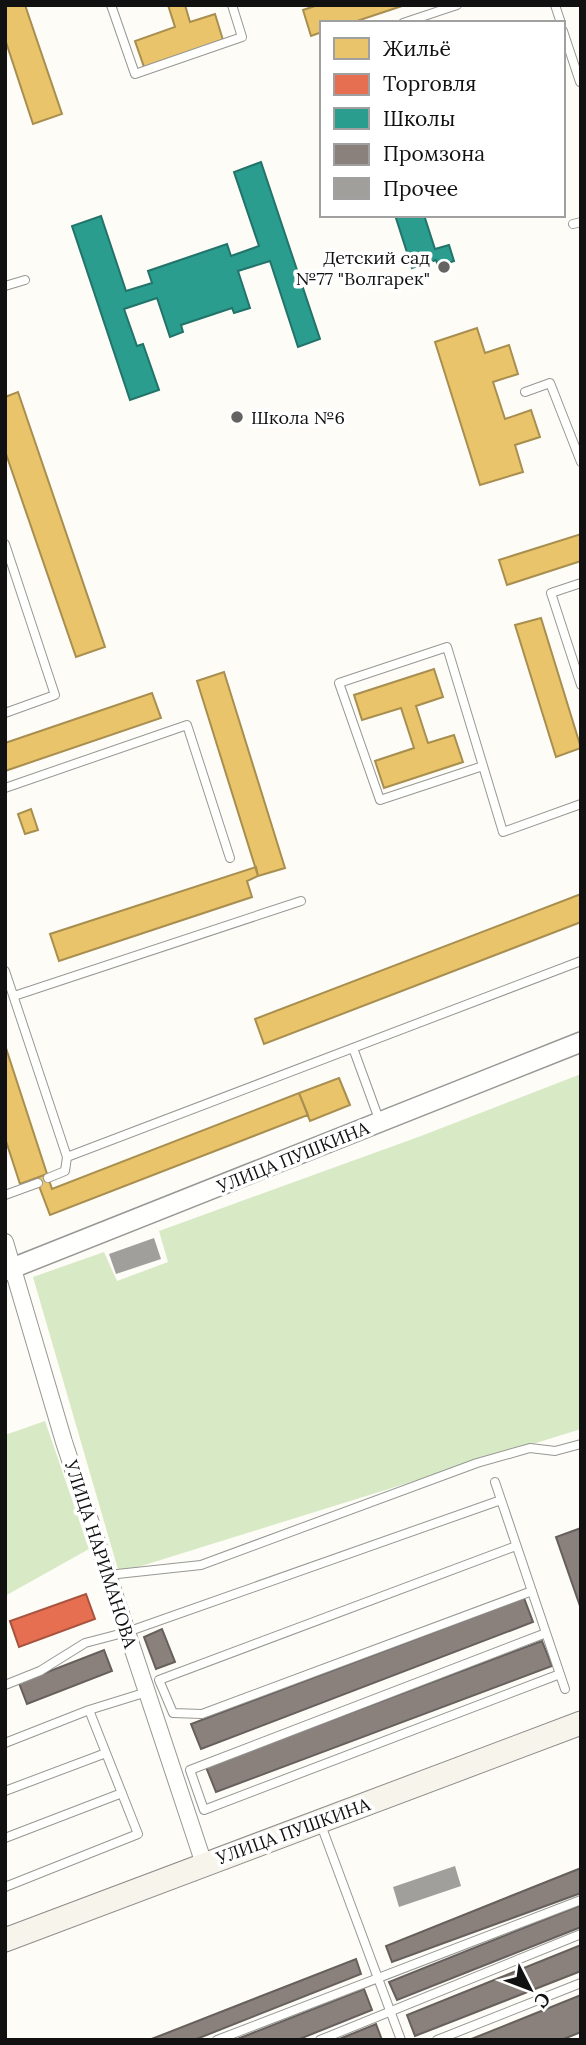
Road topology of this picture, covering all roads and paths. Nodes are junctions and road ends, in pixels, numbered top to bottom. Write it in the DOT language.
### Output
graph roads {
  1 [pos="111,5"];
  2 [pos="232,5"];
  3 [pos="457,5"];
  4 [pos="409,21"];
  5 [pos="565,37"];
  6 [pos="580,82"];
  7 [pos="25,280"];
  8 [pos="5,286"];
  9 [pos="525,392"];
  10 [pos="581,462"];
  11 [pos="5,544"];
  12 [pos="581,583"];
  13 [pos="581,685"];
  14 [pos="5,713"];
  15 [pos="483,766"];
  16 [pos="5,788"];
  17 [pos="581,804"];
  18 [pos="230,858"];
  19 [pos="301,901"];
  20 [pos="581,961"];
  21 [pos="5,971"];
  22 [pos="14,996"];
  23 [pos="581,1042"];
  24 [pos="353,1048"];
  25 [pos="380,1122"];
  26 [pos="67,1157"];
  27 [pos="48,1178"];
  28 [pos="38,1182"];
  29 [pos="5,1195"];
  30 [pos="5,1242"];
  31 [pos="9,1269"];
  32 [pos="581,1444"];
  33 [pos="495,1482"];
  34 [pos="501,1500"];
  35 [pos="516,1546"];
  36 [pos="108,1575"];
  37 [pos="532,1591"];
  38 [pos="127,1632"];
  39 [pos="546,1633"];
  40 [pos="560,1674"];
  41 [pos="5,1685"];
  42 [pos="565,1689"];
  43 [pos="147,1692"];
  44 [pos="89,1710"];
  45 [pos="173,1713"];
  46 [pos="156,1718"];
  47 [pos="581,1723"];
  48 [pos="5,1743"];
  49 [pos="106,1753"];
  50 [pos="5,1791"];
  51 [pos="122,1793"];
  52 [pos="320,1822"];
  53 [pos="5,1838"];
  54 [pos="204,1864"];
  55 [pos="5,1887"];
  56 [pos="581,1900"];
  57 [pos="581,1934"];
  58 [pos="5,1940"];
  59 [pos="377,1977"];
  60 [pos="581,1983"];
  61 [pos="391,2012"];
  62 [pos="217,2040"];
  63 [pos="320,2040"];
  64 [pos="401,2040"];
  65 [pos="436,2040"];
  1 -- 2 [label="lane"];
  3 -- 4 [label="lane"];
  5 -- 6 [label="lane"];
  7 -- 8 [label="lane"];
  9 -- 10 [label="lane"];
  11 -- 14 [label="lane"];
  12 -- 13 [label="lane"];
  15 -- 15 [label="lane"];
  15 -- 17 [label="lane"];
  16 -- 18 [label="lane"];
  19 -- 22 [label="lane"];
  20 -- 24 [label="lane"];
  21 -- 22 [label="lane"];
  22 -- 26 [label="lane"];
  23 -- 25 [label="street, УЛИЦА ПУШКИНА"];
  24 -- 25 [label="lane"];
  24 -- 26 [label="lane"];
  25 -- 31 [label="street, УЛИЦА ПУШКИНА"];
  26 -- 27 [label="lane"];
  28 -- 29 [label="lane"];
  30 -- 31 [label="street, УЛИЦА НАРИМАНОВА"];
  31 -- 36 [label="street, УЛИЦА НАРИМАНОВА"];
  32 -- 36 [label="lane"];
  33 -- 34 [label="lane"];
  34 -- 35 [label="lane"];
  34 -- 38 [label="lane"];
  35 -- 37 [label="lane"];
  35 -- 45 [label="lane"];
  36 -- 38 [label="street, УЛИЦА НАРИМАНОВА"];
  37 -- 39 [label="lane"];
  37 -- 45 [label="lane"];
  38 -- 41 [label="lane"];
  38 -- 43 [label="street, УЛИЦА НАРИМАНОВА"];
  39 -- 40 [label="lane"];
  39 -- 40 [label="lane"];
  40 -- 42 [label="lane"];
  43 -- 44 [label="lane"];
  43 -- 46 [label="street, УЛИЦА НАРИМАНОВА"];
  44 -- 48 [label="lane"];
  44 -- 49 [label="lane"];
  45 -- 46 [label="lane"];
  46 -- 54 [label="street, УЛИЦА НАРИМАНОВА"];
  47 -- 52 [label="main road, УЛИЦА ПУШКИНА"];
  49 -- 50 [label="lane"];
  49 -- 51 [label="lane"];
  51 -- 53 [label="lane"];
  51 -- 55 [label="lane"];
  52 -- 54 [label="main road, УЛИЦА ПУШКИНА"];
  52 -- 59 [label="lane"];
  54 -- 58 [label="main road, УЛИЦА ПУШКИНА"];
  56 -- 59 [label="lane"];
  57 -- 61 [label="lane"];
  59 -- 61 [label="lane"];
  59 -- 62 [label="lane"];
  60 -- 65 [label="lane"];
  61 -- 63 [label="lane"];
  61 -- 64 [label="lane"];
}
